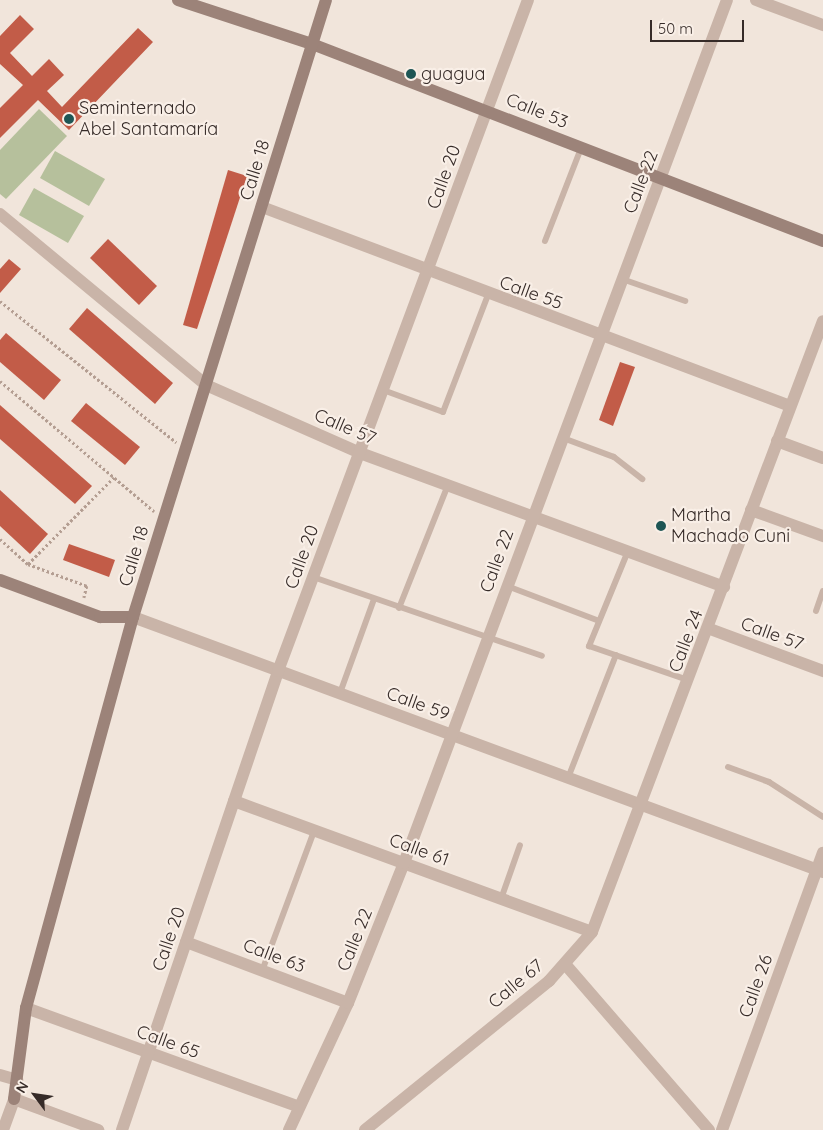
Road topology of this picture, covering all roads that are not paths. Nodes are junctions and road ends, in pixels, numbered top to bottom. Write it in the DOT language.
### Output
graph roads {
  1 [pos="178,0"];
  2 [pos="326,0"];
  3 [pos="528,0"];
  4 [pos="728,0"];
  5 [pos="756,0"];
  6 [pos="823,25"];
  7 [pos="312,44"];
  8 [pos="488,110"];
  9 [pos="581,148"];
  10 [pos="661,179"];
  11 [pos="262,207"];
  12 [pos="0,214"];
  13 [pos="823,241"];
  14 [pos="545,242"];
  15 [pos="427,273"];
  16 [pos="622,279"];
  17 [pos="488,295"];
  18 [pos="685,301"];
  19 [pos="823,321"];
  20 [pos="600,337"];
  21 [pos="206,385"];
  22 [pos="383,390"];
  23 [pos="790,406"];
  24 [pos="562,438"];
  25 [pos="777,441"];
  26 [pos="360,453"];
  27 [pos="823,458"];
  28 [pos="642,479"];
  29 [pos="448,485"];
  30 [pos="751,510"];
  31 [pos="532,516"];
  32 [pos="823,536"];
  33 [pos="628,551"];
  34 [pos="313,577"];
  35 [pos="0,580"];
  36 [pos="507,586"];
  37 [pos="724,587"];
  38 [pos="823,591"];
  39 [pos="374,599"];
  40 [pos="399,608"];
  41 [pos="816,611"];
  42 [pos="133,617"];
  43 [pos="599,621"];
  44 [pos="710,629"];
  45 [pos="487,639"];
  46 [pos="616,654"];
  47 [pos="542,656"];
  48 [pos="278,671"];
  49 [pos="823,671"];
  50 [pos="690,681"];
  51 [pos="340,693"];
  52 [pos="451,735"];
  53 [pos="728,767"];
  54 [pos="568,778"];
  55 [pos="234,801"];
  56 [pos="642,805"];
  57 [pos="823,817"];
  58 [pos="314,831"];
  59 [pos="520,846"];
  60 [pos="823,853"];
  61 [pos="404,863"];
  62 [pos="820,871"];
  63 [pos="501,898"];
  64 [pos="592,932"];
  65 [pos="186,942"];
  66 [pos="565,964"];
  67 [pos="262,971"];
  68 [pos="348,1003"];
  69 [pos="26,1008"];
  70 [pos="148,1054"];
  71 [pos="0,1075"];
  72 [pos="17,1080"];
  73 [pos="14,1098"];
  74 [pos="299,1107"];
  75 [pos="3,1130"];
  76 [pos="98,1130"];
  77 [pos="122,1130"];
  78 [pos="289,1130"];
  79 [pos="365,1130"];
  80 [pos="709,1130"];
  81 [pos="722,1130"];
  1 -- 7 [label="street, Calle 53"];
  2 -- 7 [label="street, Calle 18"];
  3 -- 8 [label="street, Calle 20"];
  4 -- 10 [label="street, Calle 22"];
  5 -- 6 [label="street"];
  7 -- 8 [label="street, Calle 53"];
  7 -- 11 [label="street, Calle 18"];
  8 -- 9 [label="street, Calle 53"];
  8 -- 15 [label="street, Calle 20"];
  9 -- 10 [label="street, Calle 53"];
  9 -- 14 [label="lane"];
  10 -- 13 [label="street, Calle 53"];
  10 -- 16 [label="street, Calle 22"];
  11 -- 15 [label="street, Calle 55"];
  11 -- 21 [label="street, Calle 18"];
  12 -- 21 [label="street, Calle 57"];
  15 -- 17 [label="street, Calle 55"];
  15 -- 22 [label="street, Calle 20"];
  16 -- 18 [label="lane"];
  16 -- 20 [label="street, Calle 22"];
  17 -- 20 [label="street, Calle 55"];
  17 -- 22 [label="lane"];
  19 -- 23 [label="street, Calle 24"];
  20 -- 23 [label="street, Calle 55"];
  20 -- 24 [label="street, Calle 22"];
  21 -- 26 [label="street, Calle 57"];
  21 -- 42 [label="street, Calle 18"];
  22 -- 26 [label="street, Calle 20"];
  23 -- 25 [label="street, Calle 24"];
  24 -- 28 [label="lane"];
  24 -- 31 [label="street, Calle 22"];
  25 -- 27 [label="street"];
  25 -- 30 [label="street, Calle 24"];
  26 -- 29 [label="street, Calle 57"];
  26 -- 34 [label="street, Calle 20"];
  29 -- 31 [label="street, Calle 57"];
  29 -- 40 [label="lane"];
  30 -- 32 [label="street"];
  30 -- 37 [label="street, Calle 24"];
  31 -- 33 [label="street, Calle 57"];
  31 -- 36 [label="street, Calle 22"];
  33 -- 37 [label="street, Calle 57"];
  33 -- 43 [label="lane"];
  34 -- 39 [label="lane"];
  34 -- 48 [label="street, Calle 20"];
  35 -- 42 [label="street, Calle 59"];
  36 -- 43 [label="lane"];
  36 -- 45 [label="street, Calle 22"];
  37 -- 44 [label="street, Calle 24"];
  38 -- 41 [label="lane"];
  39 -- 40 [label="lane"];
  39 -- 51 [label="lane"];
  40 -- 45 [label="lane"];
  42 -- 48 [label="street, Calle 59"];
  42 -- 69 [label="street, Calle 18"];
  43 -- 46 [label="lane"];
  44 -- 49 [label="street, Calle 57"];
  44 -- 50 [label="street, Calle 24"];
  45 -- 47 [label="lane"];
  45 -- 52 [label="street, Calle 22"];
  46 -- 50 [label="lane"];
  46 -- 54 [label="lane"];
  48 -- 51 [label="street, Calle 59"];
  48 -- 55 [label="street, Calle 20"];
  50 -- 56 [label="street, Calle 24"];
  51 -- 52 [label="street, Calle 59"];
  52 -- 54 [label="street, Calle 59"];
  52 -- 61 [label="street, Calle 22"];
  53 -- 57 [label="lane"];
  54 -- 56 [label="street, Calle 59"];
  55 -- 58 [label="street, Calle 61"];
  55 -- 65 [label="street, Calle 20"];
  56 -- 62 [label="street, Calle 59"];
  56 -- 64 [label="street, Calle 24"];
  58 -- 61 [label="street, Calle 61"];
  58 -- 67 [label="lane"];
  59 -- 63 [label="lane"];
  60 -- 62 [label="street, Calle 26"];
  61 -- 63 [label="street, Calle 61"];
  61 -- 68 [label="street, Calle 22"];
  62 -- 81 [label="street, Calle 26"];
  63 -- 64 [label="street, Calle 61"];
  64 -- 66 [label="street, Calle 24"];
  65 -- 67 [label="street, Calle 63"];
  65 -- 70 [label="street, Calle 20"];
  66 -- 79 [label="street, Calle 67"];
  66 -- 80 [label="street, Calle 67"];
  67 -- 68 [label="street, Calle 63"];
  68 -- 74 [label="street, Calle 22"];
  69 -- 70 [label="street, Calle 65"];
  69 -- 72 [label="street, Calle 18"];
  70 -- 74 [label="street, Calle 65"];
  70 -- 77 [label="street, Calle 20"];
  71 -- 72 [label="street"];
  72 -- 73 [label="street, Calle 18"];
  73 -- 75 [label="street, Calle 18"];
  73 -- 76 [label="street"];
  74 -- 78 [label="street, Calle 22"];
}
